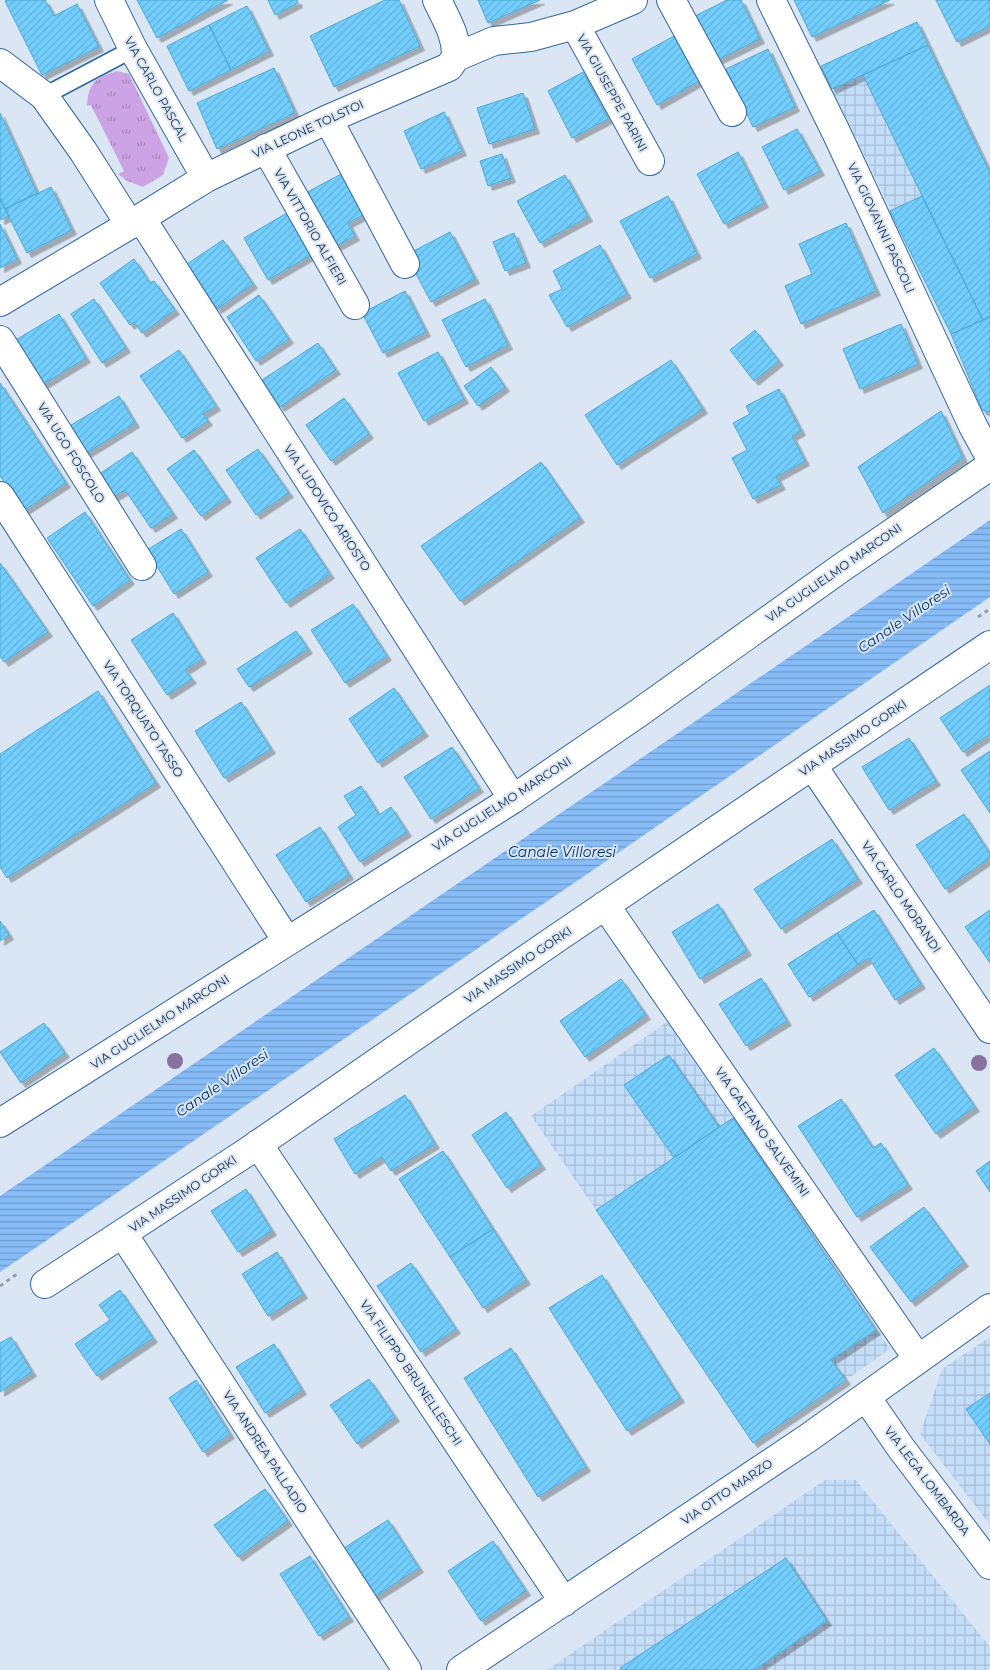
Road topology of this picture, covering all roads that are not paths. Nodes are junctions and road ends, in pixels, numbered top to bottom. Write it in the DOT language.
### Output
graph roads {
  1 [pos="109,0"];
  2 [pos="437,0"];
  3 [pos="633,0"];
  4 [pos="672,0"];
  5 [pos="771,0"];
  6 [pos="575,25"];
  7 [pos="133,49"];
  8 [pos="456,57"];
  9 [pos="0,63"];
  10 [pos="44,96"];
  11 [pos="732,112"];
  12 [pos="328,119"];
  13 [pos="266,148"];
  14 [pos="650,161"];
  15 [pos="206,178"];
  16 [pos="136,221"];
  17 [pos="405,264"];
  18 [pos="0,302"];
  19 [pos="355,305"];
  20 [pos="0,340"];
  21 [pos="990,456"];
  22 [pos="990,466"];
  23 [pos="0,496"];
  24 [pos="142,566"];
  25 [pos="990,645"];
  26 [pos="812,765"];
  27 [pos="513,799"];
  28 [pos="605,905"];
  29 [pos="287,941"];
  30 [pos="990,1029"];
  31 [pos="0,1123"];
  32 [pos="258,1144"];
  33 [pos="123,1234"];
  34 [pos="45,1284"];
  35 [pos="990,1308"];
  36 [pos="918,1360"];
  37 [pos="866,1397"];
  38 [pos="990,1565"];
  39 [pos="564,1602"];
  40 [pos="407,1670"];
  41 [pos="461,1670"];
  1 -- 7 [label="street, VIA CARLO PASCAL"];
  2 -- 8 [label="street"];
  3 -- 6 [label="street, VIA LEONE TOLSTOI"];
  4 -- 11 [label="street"];
  5 -- 21 [label="street, VIA GIOVANNI PASCOLI"];
  6 -- 8 [label="street, VIA LEONE TOLSTOI"];
  6 -- 14 [label="street, VIA GIUSEPPE PARINI"];
  7 -- 10 [label="lane"];
  7 -- 15 [label="street, VIA CARLO PASCAL"];
  8 -- 12 [label="street, VIA LEONE TOLSTOI"];
  9 -- 10 [label="street, VIA LUDOVICO ARIOSTO"];
  10 -- 16 [label="street, VIA LUDOVICO ARIOSTO"];
  12 -- 13 [label="street, VIA LEONE TOLSTOI"];
  12 -- 17 [label="street"];
  13 -- 15 [label="street, VIA LEONE TOLSTOI"];
  13 -- 19 [label="street, VIA VITTORIO ALFIERI"];
  15 -- 16 [label="street, VIA LEONE TOLSTOI"];
  16 -- 18 [label="street, VIA LEONE TOLSTOI"];
  16 -- 27 [label="street, VIA LUDOVICO ARIOSTO"];
  20 -- 24 [label="street, VIA UGO FOSCOLO"];
  22 -- 27 [label="street, VIA GUGLIELMO MARCONI"];
  23 -- 29 [label="street, VIA TORQUATO TASSO"];
  25 -- 26 [label="street, VIA MASSIMO GORKI"];
  26 -- 28 [label="street, VIA MASSIMO GORKI"];
  26 -- 30 [label="street, VIA CARLO MORANDI"];
  27 -- 29 [label="street, VIA GUGLIELMO MARCONI"];
  28 -- 32 [label="street, VIA MASSIMO GORKI"];
  28 -- 36 [label="street, VIA GAETANO SALVEMINI"];
  29 -- 31 [label="street, VIA GUGLIELMO MARCONI"];
  32 -- 33 [label="street, VIA MASSIMO GORKI"];
  32 -- 39 [label="street, VIA FILIPPO BRUNELLESCHI"];
  33 -- 34 [label="street, VIA MASSIMO GORKI"];
  33 -- 40 [label="street, VIA ANDREA PALLADIO"];
  35 -- 36 [label="street, VIA OTTO MARZO"];
  36 -- 37 [label="street, VIA OTTO MARZO"];
  37 -- 38 [label="street, VIA LEGA LOMBARDA"];
  37 -- 39 [label="street, VIA OTTO MARZO"];
  39 -- 41 [label="street, VIA OTTO MARZO"];
}
